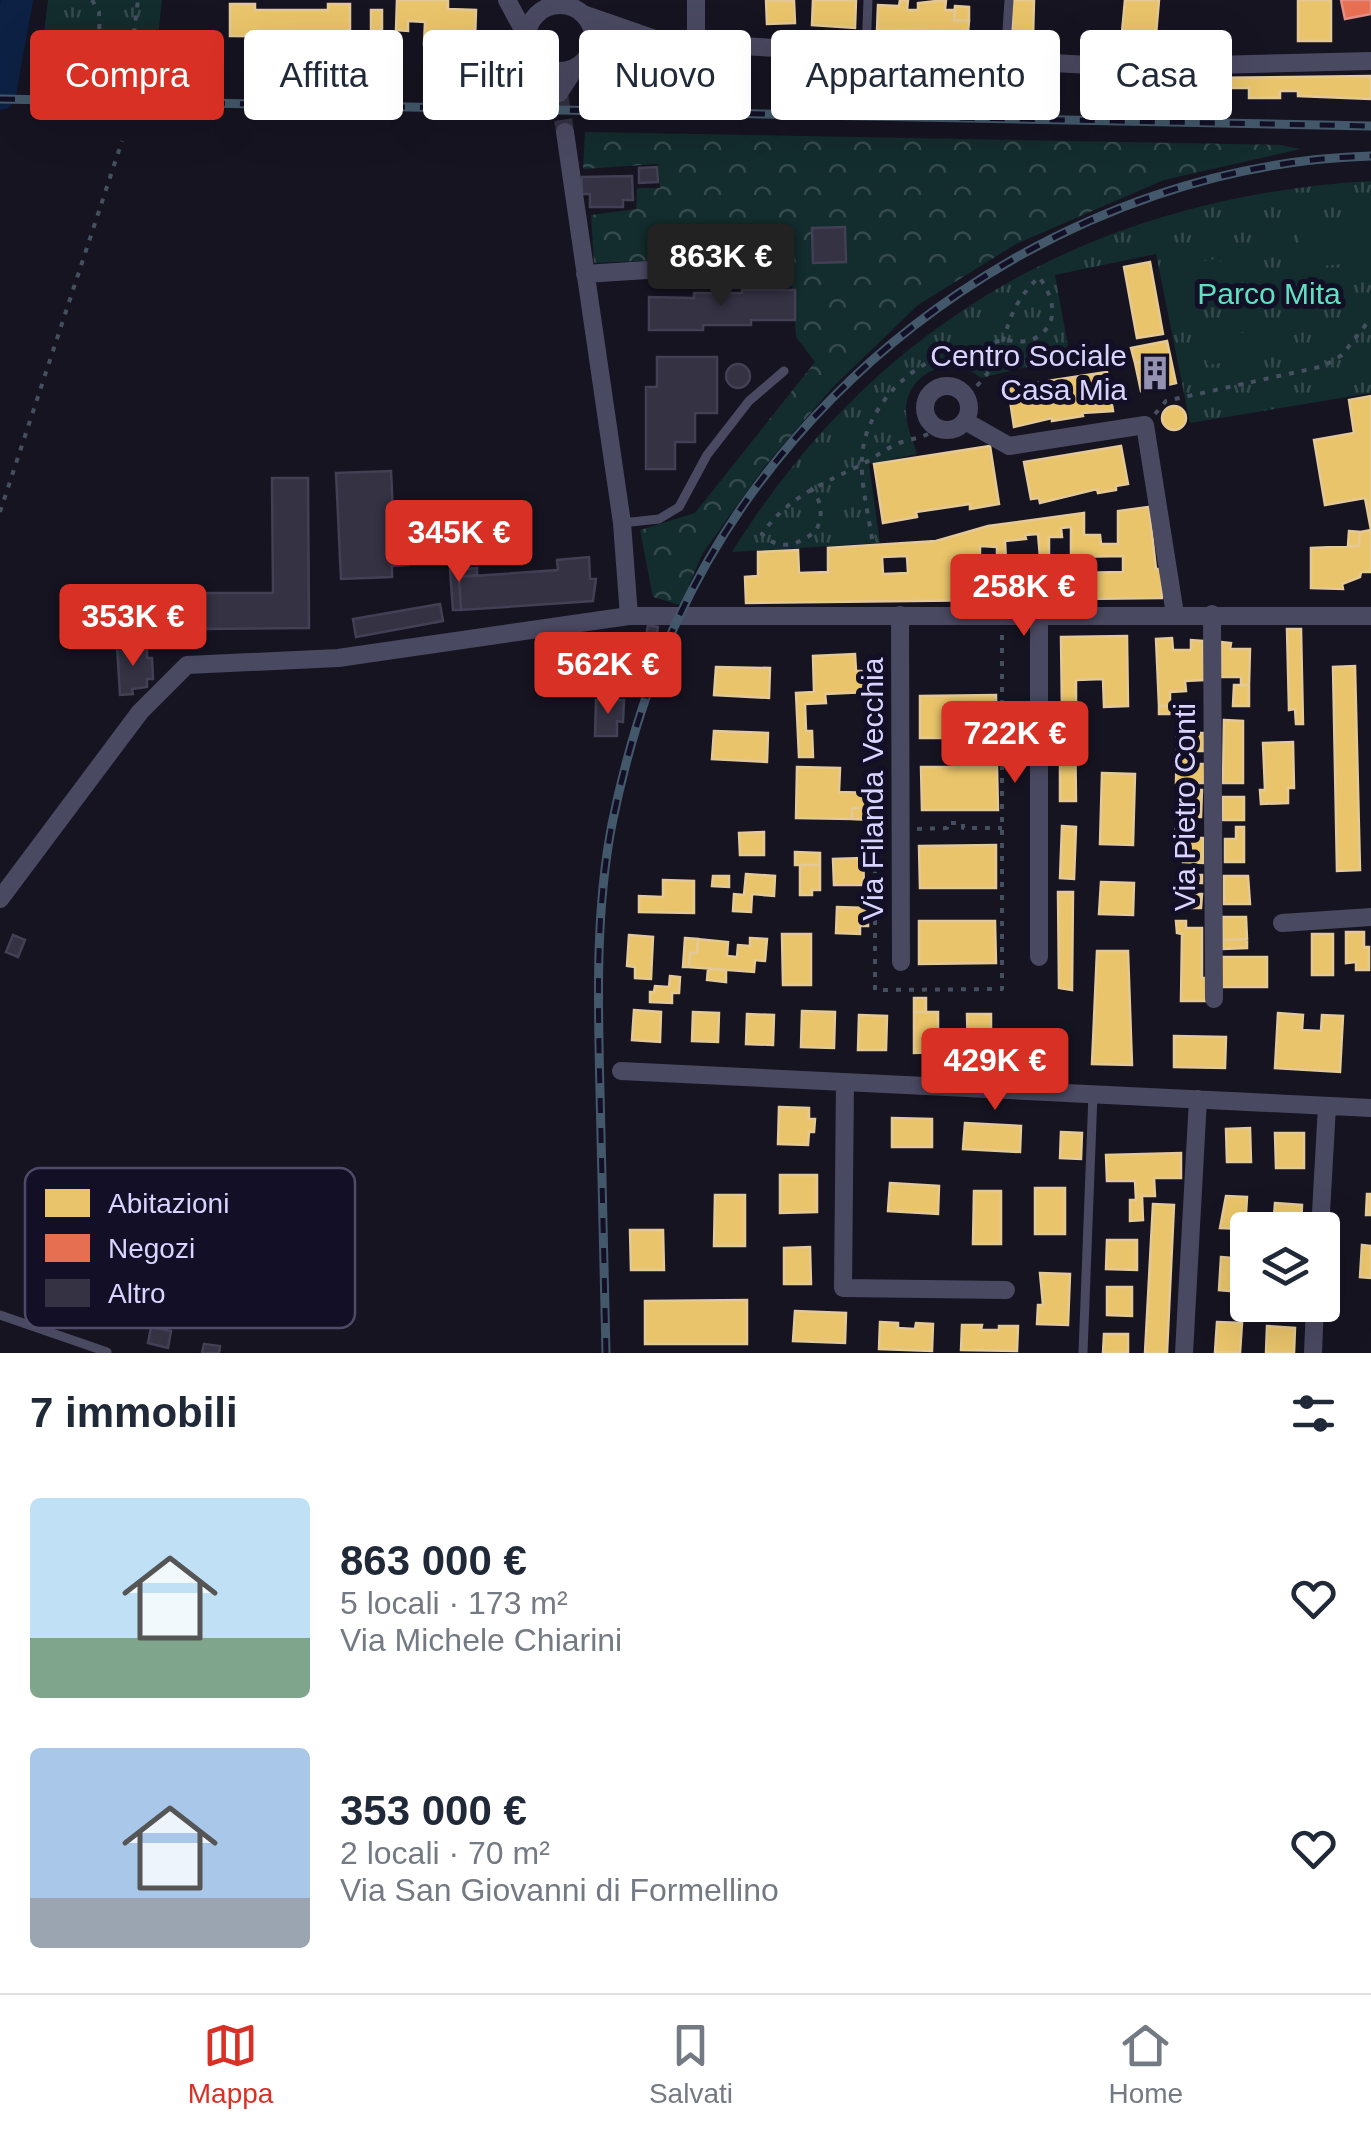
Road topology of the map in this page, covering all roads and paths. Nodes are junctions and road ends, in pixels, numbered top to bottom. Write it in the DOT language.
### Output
graph roads {
  1 [pos="92,0"];
  2 [pos="138,0"];
  3 [pos="507,0"];
  4 [pos="696,0"];
  5 [pos="868,0"];
  6 [pos="1009,0"];
  7 [pos="562,2"];
  8 [pos="583,14"];
  9 [pos="100,30"];
  10 [pos="134,30"];
  11 [pos="523,30"];
  12 [pos="528,30"];
  13 [pos="591,30"];
  14 [pos="630,30"];
  15 [pos="696,30"];
  16 [pos="867,30"];
  17 [pos="1007,30"];
  18 [pos="1371,61"];
  19 [pos="1060,63"];
  20 [pos="579,65"];
  21 [pos="559,93"];
  22 [pos="564,132"];
  23 [pos="122,141"];
  24 [pos="785,261"];
  25 [pos="585,274"];
  26 [pos="1371,318"];
  27 [pos="1002,340"];
  28 [pos="784,371"];
  29 [pos="966,398"];
  30 [pos="965,421"];
  31 [pos="1146,426"];
  32 [pos="938,428"];
  33 [pos="861,465"];
  34 [pos="810,488"];
  35 [pos="0,512"];
  36 [pos="622,524"];
  37 [pos="872,539"];
  38 [pos="1175,614"];
  39 [pos="1212,614"];
  40 [pos="1002,615"];
  41 [pos="1039,615"];
  42 [pos="629,616"];
  43 [pos="900,616"];
  44 [pos="1371,616"];
  45 [pos="1002,828"];
  46 [pos="916,829"];
  47 [pos="885,840"];
  48 [pos="0,898"];
  49 [pos="1371,917"];
  50 [pos="1282,922"];
  51 [pos="1038,957"];
  52 [pos="902,962"];
  53 [pos="1214,999"];
  54 [pos="621,1071"];
  55 [pos="845,1082"];
  56 [pos="1092,1094"];
  57 [pos="1198,1100"];
  58 [pos="1327,1106"];
  59 [pos="1371,1108"];
  60 [pos="1321,1212"];
  61 [pos="1006,1290"];
  62 [pos="0,1315"];
  63 [pos="1315,1322"];
  64 [pos="25,1324"];
  65 [pos="38,1328"];
  66 [pos="107,1352"];
  67 [pos="1083,1353"];
  68 [pos="1184,1353"];
  69 [pos="1313,1353"];
  1 -- 9 [label="path"];
  2 -- 10 [label="path"];
  3 -- 11 [label="street"];
  4 -- 15 [label="street"];
  5 -- 16 [label="lane"];
  6 -- 17 [label="lane"];
  7 -- 8 [label="street"];
  7 -- 12 [label="street"];
  8 -- 13 [label="street"];
  8 -- 14 [label="street"];
  18 -- 19 [label="street"];
  20 -- 21 [label="street"];
  22 -- 25 [label="street"];
  23 -- 35 [label="path"];
  24 -- 25 [label="street"];
  25 -- 36 [label="street"];
  26 -- 31 [label="path"];
  27 -- 27 [label="path"];
  27 -- 29 [label="path"];
  27 -- 33 [label="path"];
  28 -- 36 [label="lane"];
  29 -- 30 [label="street"];
  29 -- 32 [label="street"];
  30 -- 31 [label="street"];
  30 -- 32 [label="street"];
  31 -- 38 [label="street"];
  32 -- 33 [label="path"];
  33 -- 34 [label="path"];
  33 -- 37 [label="path"];
  34 -- 34 [label="path"];
  36 -- 42 [label="street"];
  38 -- 39 [label="street, Via Filanda Vecchia"];
  38 -- 41 [label="street, Via Filanda Vecchia"];
  39 -- 44 [label="street, Via Filanda Vecchia"];
  39 -- 53 [label="street, Via Pietro Conti"];
  40 -- 41 [label="street, Via Filanda Vecchia"];
  40 -- 43 [label="street, Via Filanda Vecchia"];
  40 -- 45 [label="path"];
  41 -- 51 [label="street"];
  42 -- 43 [label="street, Via Filanda Vecchia"];
  42 -- 48 [label="street, Via Filanda Vecchia"];
  43 -- 52 [label="street, Via Filanda Vecchia"];
  45 -- 46 [label="path"];
  45 -- 47 [label="path"];
  49 -- 50 [label="street"];
  54 -- 55 [label="street"];
  55 -- 56 [label="street"];
  55 -- 61 [label="street"];
  56 -- 57 [label="street"];
  56 -- 67 [label="lane"];
  57 -- 58 [label="street"];
  57 -- 68 [label="street"];
  58 -- 59 [label="street"];
  58 -- 60 [label="street"];
  62 -- 64 [label="lane"];
  63 -- 69 [label="street"];
  65 -- 66 [label="lane"];
}
